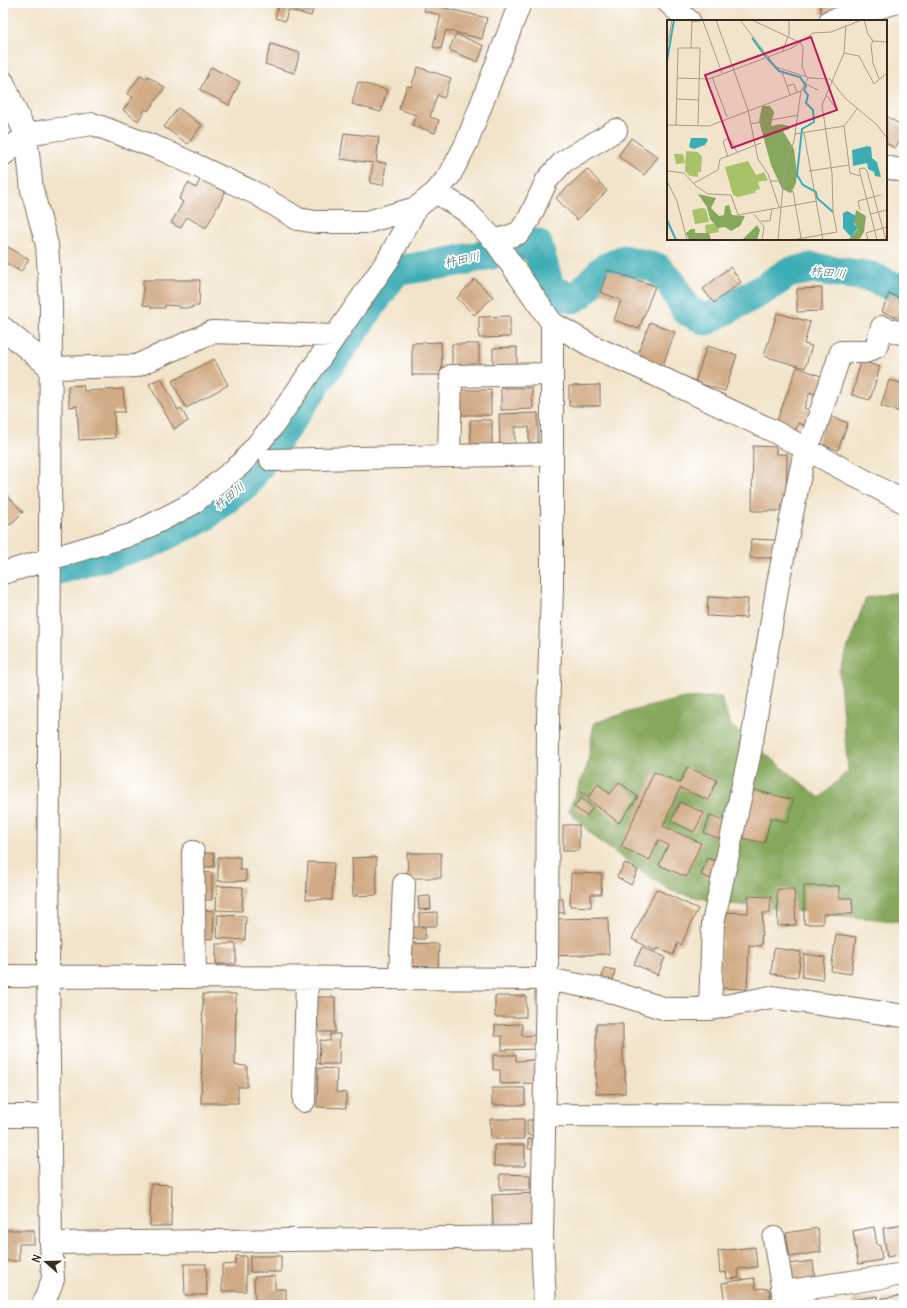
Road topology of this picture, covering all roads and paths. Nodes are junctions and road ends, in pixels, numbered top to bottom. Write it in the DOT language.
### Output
graph roads {
  1 [pos="520,3"];
  2 [pos="669,3"];
  3 [pos="895,3"];
  4 [pos="688,20"];
  5 [pos="834,20"];
  6 [pos="3,82"];
  7 [pos="616,130"];
  8 [pos="26,135"];
  9 [pos="3,155"];
  10 [pos="887,167"];
  11 [pos="904,171"];
  12 [pos="436,192"];
  13 [pos="416,208"];
  14 [pos="500,248"];
  15 [pos="552,323"];
  16 [pos="3,328"];
  17 [pos="904,334"];
  18 [pos="335,336"];
  19 [pos="50,368"];
  20 [pos="552,374"];
  21 [pos="805,450"];
  22 [pos="552,454"];
  23 [pos="449,456"];
  24 [pos="271,460"];
  25 [pos="904,502"];
  26 [pos="50,560"];
  27 [pos="3,573"];
  28 [pos="194,852"];
  29 [pos="404,884"];
  30 [pos="3,976"];
  31 [pos="48,976"];
  32 [pos="195,977"];
  33 [pos="307,978"];
  34 [pos="400,978"];
  35 [pos="547,979"];
  36 [pos="710,1009"];
  37 [pos="904,1016"];
  38 [pos="304,1101"];
  39 [pos="545,1115"];
  40 [pos="3,1116"];
  41 [pos="49,1116"];
  42 [pos="904,1116"];
  43 [pos="542,1237"];
  44 [pos="774,1238"];
  45 [pos="51,1243"];
  46 [pos="904,1274"];
  47 [pos="784,1299"];
  48 [pos="43,1305"];
  49 [pos="545,1305"];
  1 -- 12 [label="street"];
  2 -- 4 [label="street"];
  3 -- 5 [label="street"];
  6 -- 8 [label="street"];
  7 -- 14 [label="street"];
  8 -- 9 [label="street"];
  8 -- 13 [label="street"];
  8 -- 19 [label="street"];
  10 -- 11 [label="street"];
  12 -- 13 [label="street"];
  12 -- 14 [label="street"];
  13 -- 18 [label="street"];
  14 -- 15 [label="street"];
  15 -- 20 [label="street"];
  15 -- 21 [label="street"];
  16 -- 19 [label="street"];
  17 -- 21 [label="street"];
  18 -- 19 [label="street"];
  18 -- 26 [label="street"];
  19 -- 26 [label="street"];
  20 -- 22 [label="street"];
  20 -- 23 [label="street"];
  21 -- 25 [label="street"];
  21 -- 36 [label="street"];
  22 -- 23 [label="street"];
  22 -- 35 [label="street"];
  23 -- 24 [label="street"];
  26 -- 27 [label="street"];
  26 -- 31 [label="street"];
  28 -- 32 [label="street"];
  29 -- 34 [label="street"];
  30 -- 31 [label="street"];
  31 -- 32 [label="street"];
  31 -- 41 [label="street"];
  32 -- 33 [label="street"];
  33 -- 34 [label="street"];
  33 -- 38 [label="street"];
  34 -- 35 [label="street"];
  35 -- 36 [label="street"];
  35 -- 39 [label="street"];
  36 -- 37 [label="street"];
  39 -- 42 [label="street"];
  39 -- 43 [label="street"];
  40 -- 41 [label="street"];
  41 -- 45 [label="street"];
  43 -- 45 [label="street"];
  43 -- 49 [label="street"];
  44 -- 47 [label="street"];
  45 -- 48 [label="street"];
  46 -- 47 [label="street"];
}
